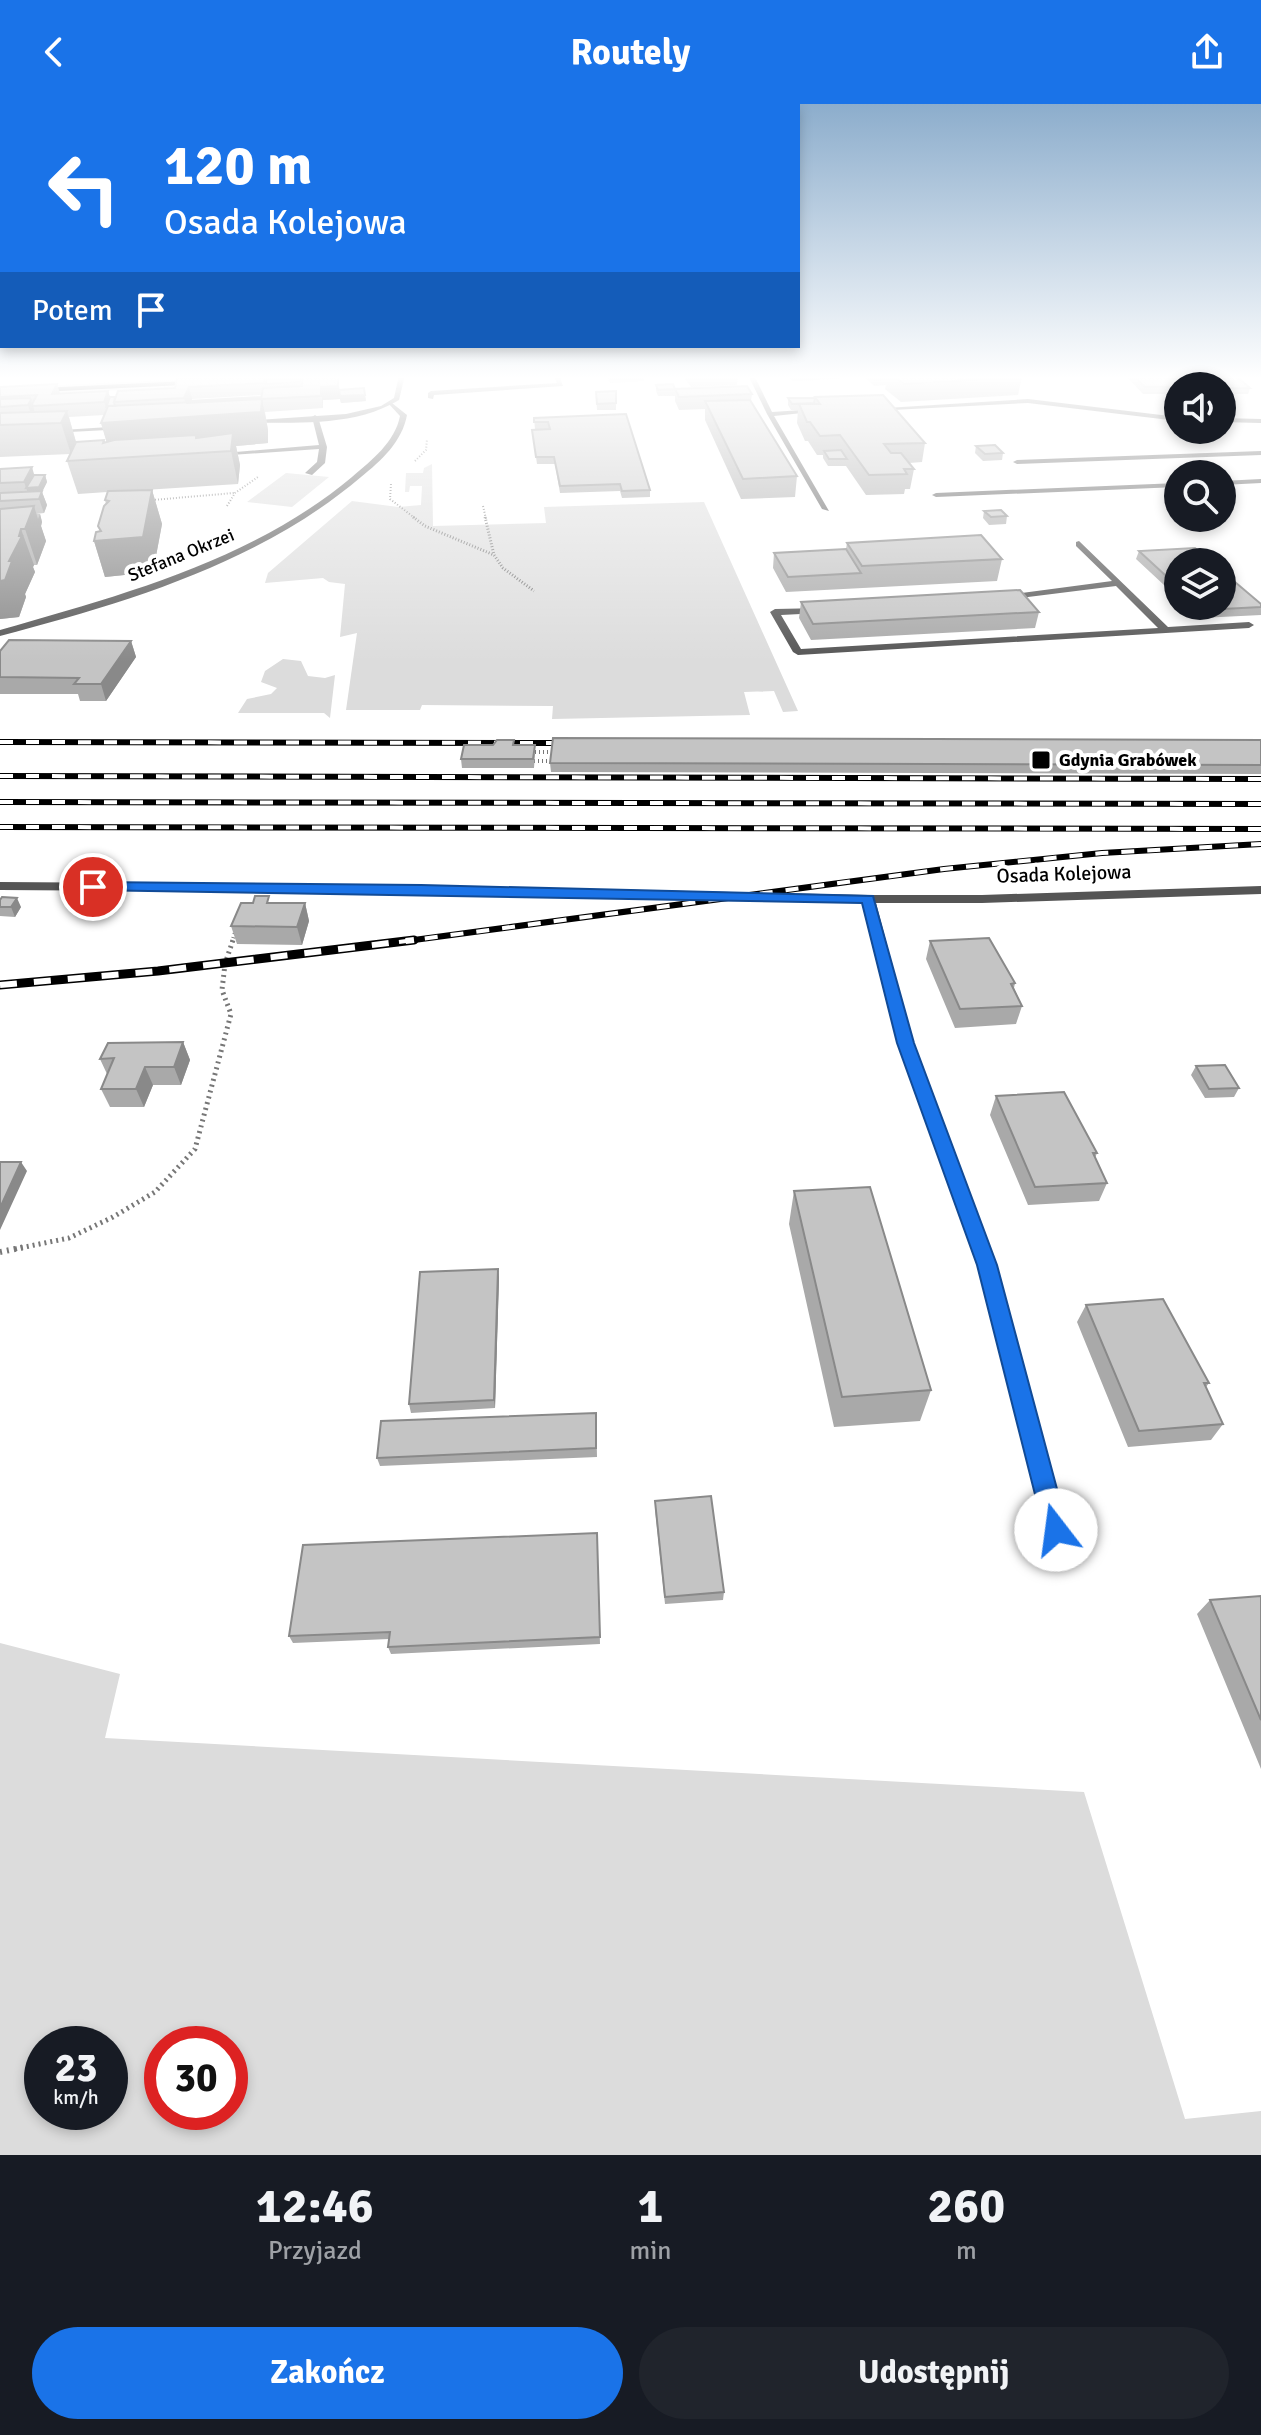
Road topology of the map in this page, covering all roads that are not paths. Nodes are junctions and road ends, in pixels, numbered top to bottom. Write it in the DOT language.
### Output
graph roads {
  1 [pos="312,471"];
  2 [pos="365,471"];
  3 [pos="803,471"];
  4 [pos="309,473"];
  5 [pos="1261,481"];
  6 [pos="1236,482"];
  7 [pos="1164,486"];
  8 [pos="936,495"];
  9 [pos="826,509"];
  10 [pos="1079,544"];
  11 [pos="1118,583"];
  12 [pos="1002,598"];
  13 [pos="836,609"];
  14 [pos="1249,625"];
  15 [pos="1165,629"];
  16 [pos="0,633"];
  17 [pos="0,886"];
  18 [pos="1261,890"];
  19 [pos="868,899"];
  20 [pos="1056,1530"];
  1 -- 4 [label="street"];
  2 -- 16 [label="street, Stefana Okrzei"];
  3 -- 9 [label="street"];
  5 -- 6 [label="street"];
  7 -- 8 [label="street"];
  10 -- 11 [label="street"];
  11 -- 12 [label="street"];
  11 -- 15 [label="street"];
  13 -- 15 [label="street"];
  14 -- 15 [label="street"];
  17 -- 19 [label="street, Osada Kolejowa"];
  18 -- 19 [label="street, Osada Kolejowa"];
  19 -- 20 [label="street"];
}
